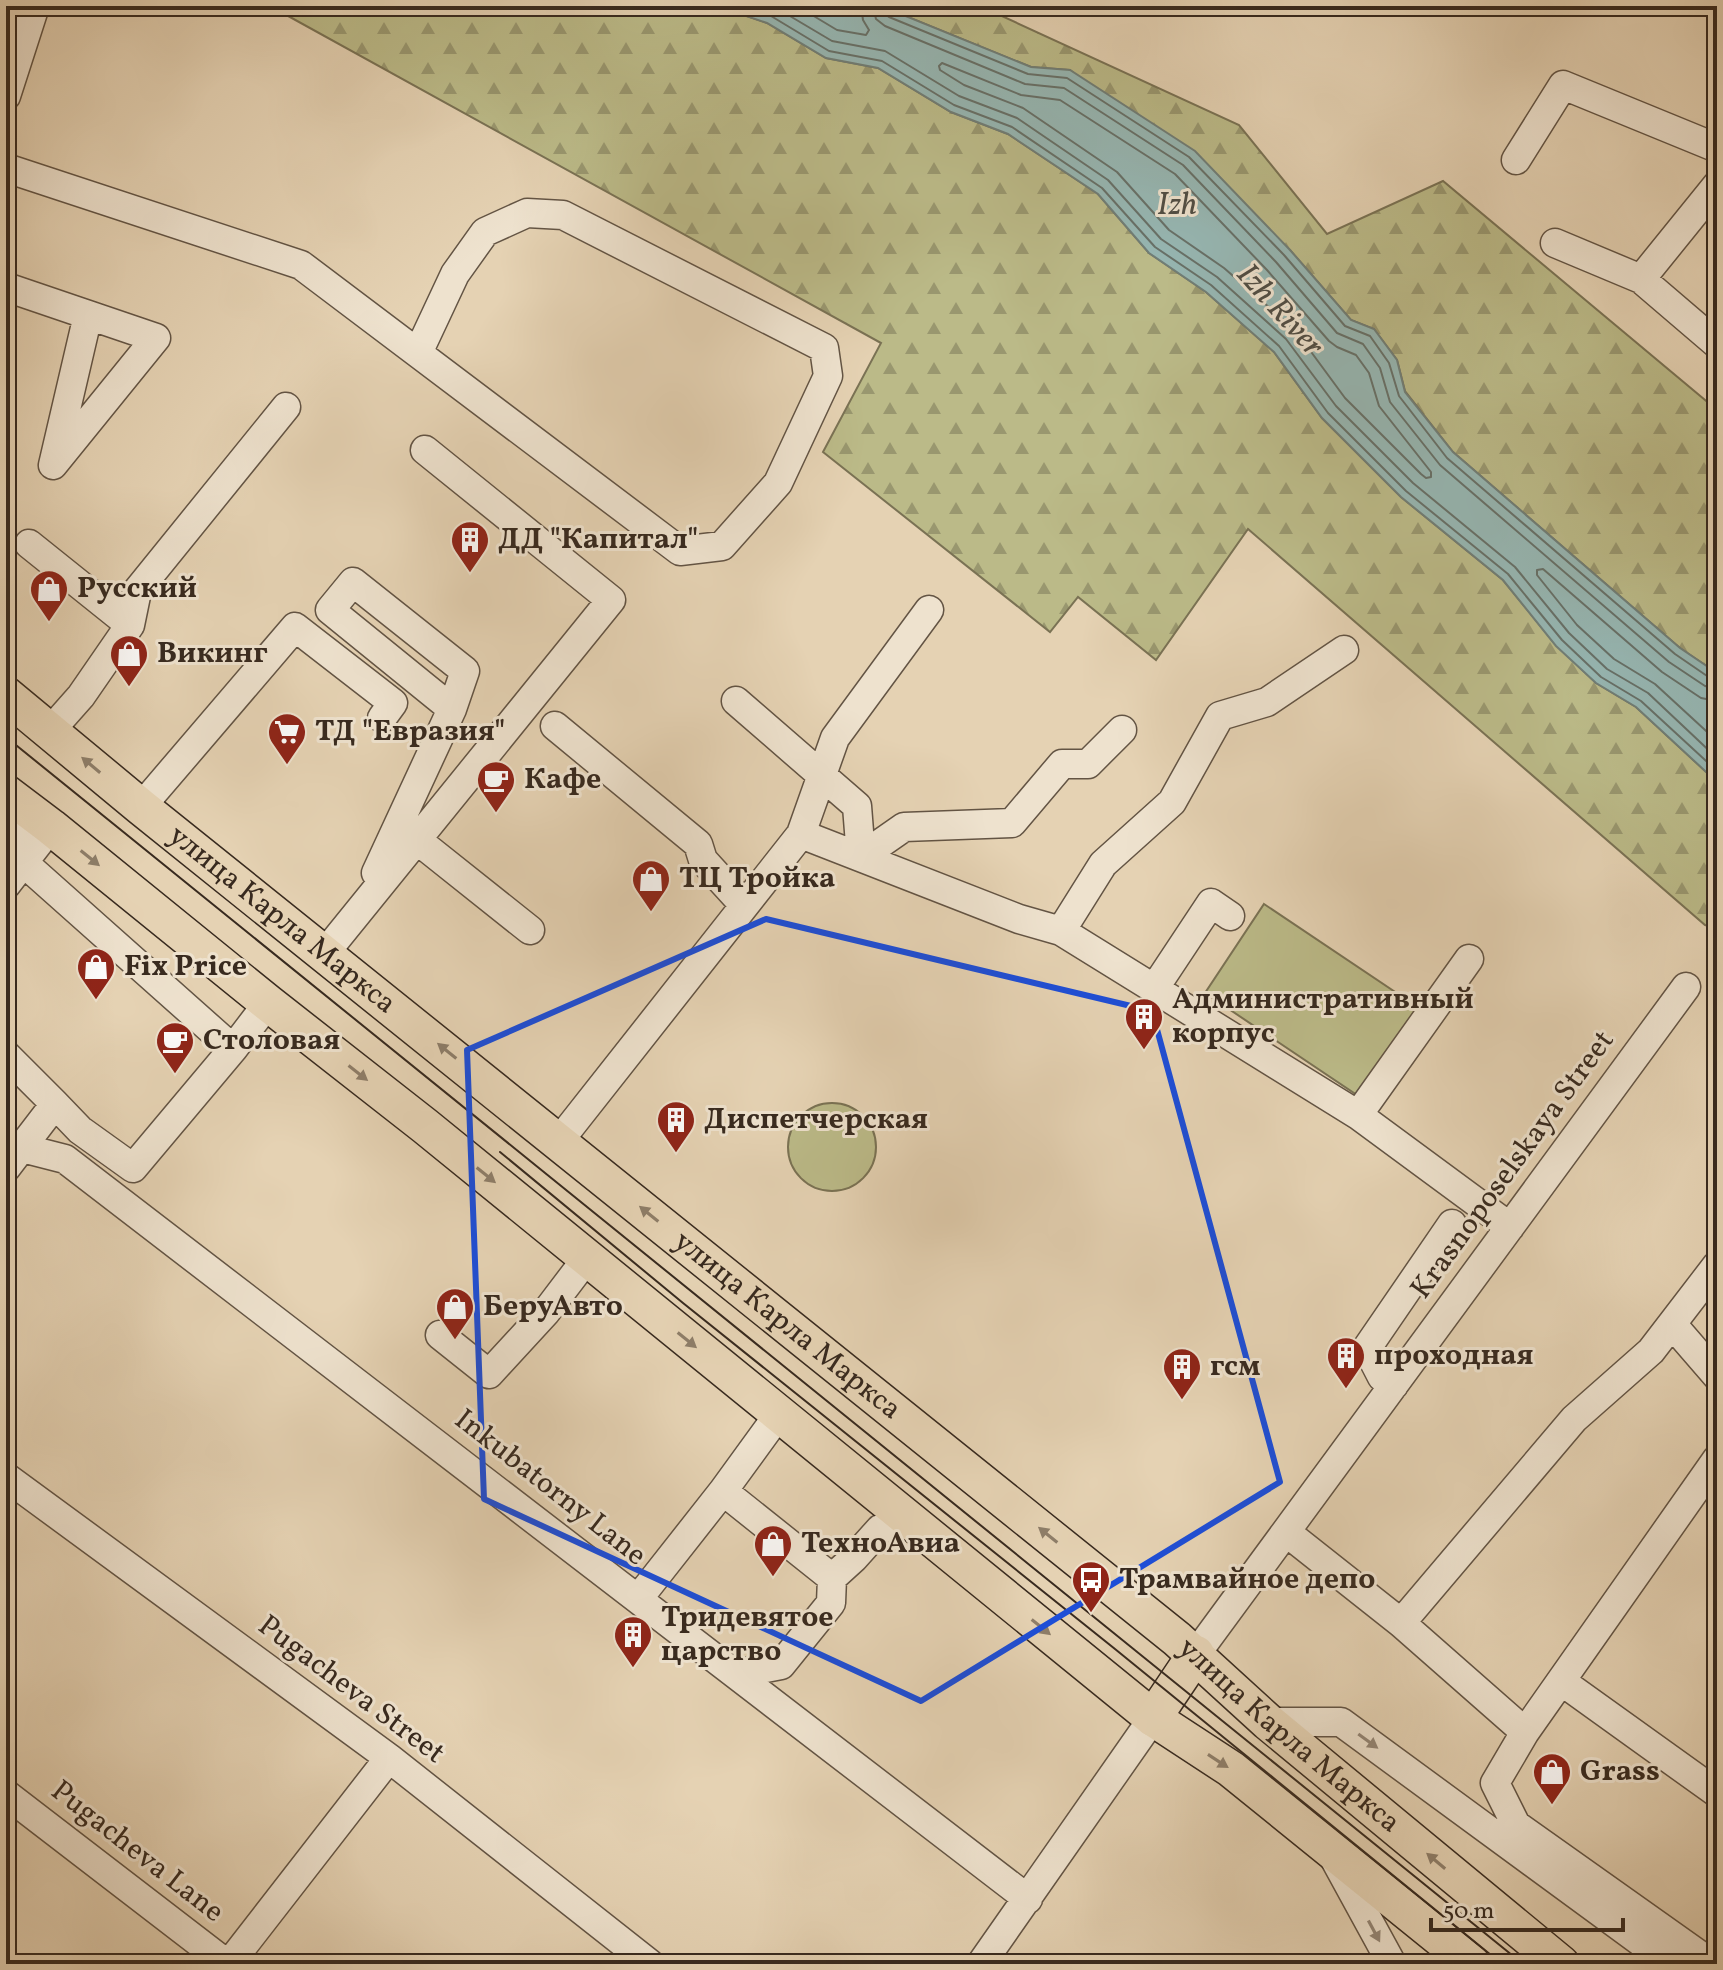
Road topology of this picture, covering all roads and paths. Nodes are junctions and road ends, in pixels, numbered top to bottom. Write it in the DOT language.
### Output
graph roads {
  1 [pos="35,6"];
  2 [pos="6,96"];
  3 [pos="1717,148"];
  4 [pos="1516,160"];
  5 [pos="6,168"];
  6 [pos="1717,185"];
  7 [pos="1555,243"];
  8 [pos="1641,279"];
  9 [pos="6,287"];
  10 [pos="88,315"];
  11 [pos="1717,344"];
  12 [pos="418,353"];
  13 [pos="286,407"];
  14 [pos="425,450"];
  15 [pos="29,544"];
  16 [pos="929,610"];
  17 [pos="130,625"];
  18 [pos="1344,650"];
  19 [pos="6,695"];
  20 [pos="736,701"];
  21 [pos="452,709"];
  22 [pos="382,718"];
  23 [pos="555,726"];
  24 [pos="1122,730"];
  25 [pos="50,731"];
  26 [pos="822,775"];
  27 [pos="141,807"];
  28 [pos="29,810"];
  29 [pos="801,834"];
  30 [pos="417,840"];
  31 [pos="15,853"];
  32 [pos="861,857"];
  33 [pos="6,885"];
  34 [pos="744,905"];
  35 [pos="357,914"];
  36 [pos="1230,916"];
  37 [pos="530,930"];
  38 [pos="1061,931"];
  39 [pos="325,953"];
  40 [pos="1469,959"];
  41 [pos="1686,987"];
  42 [pos="1154,989"];
  43 [pos="268,1003"];
  44 [pos="233,1049"];
  45 [pos="6,1055"];
  46 [pos="55,1104"];
  47 [pos="1358,1115"];
  48 [pos="559,1141"];
  49 [pos="14,1158"];
  50 [pos="1452,1224"];
  51 [pos="1510,1227"];
  52 [pos="587,1258"];
  53 [pos="1717,1265"];
  54 [pos="1672,1324"];
  55 [pos="440,1335"];
  56 [pos="1717,1376"];
  57 [pos="1394,1385"];
  58 [pos="779,1414"];
  59 [pos="1717,1459"];
  60 [pos="7,1479"];
  61 [pos="723,1491"];
  62 [pos="912,1523"];
  63 [pos="1286,1532"];
  64 [pos="832,1578"];
  65 [pos="638,1599"];
  66 [pos="1401,1623"];
  67 [pos="1196,1654"];
  68 [pos="736,1674"];
  69 [pos="1561,1681"];
  70 [pos="1153,1718"];
  71 [pos="1268,1722"];
  72 [pos="1525,1732"];
  73 [pos="389,1758"];
  74 [pos="1717,1793"];
  75 [pos="6,1794"];
  76 [pos="1329,1848"];
  77 [pos="1028,1899"];
  78 [pos="228,1964"];
  79 [pos="650,1964"];
  80 [pos="981,1964"];
  81 [pos="1392,1964"];
  82 [pos="1472,1964"];
  83 [pos="1561,1964"];
  84 [pos="1671,1964"];
  85 [pos="1712,1964"];
  1 -- 2 [label="street"];
  3 -- 4 [label="street"];
  5 -- 12 [label="street"];
  6 -- 8 [label="street"];
  7 -- 8 [label="street"];
  8 -- 11 [label="street"];
  9 -- 10 [label="street"];
  10 -- 10 [label="street"];
  12 -- 12 [label="street"];
  13 -- 17 [label="street"];
  14 -- 30 [label="street"];
  15 -- 17 [label="street"];
  16 -- 26 [label="street"];
  17 -- 25 [label="street"];
  18 -- 38 [label="street"];
  19 -- 25 [label="main road, улица Карла Маркса"];
  20 -- 26 [label="street"];
  21 -- 21 [label="street"];
  21 -- 35 [label="street"];
  22 -- 27 [label="street"];
  23 -- 34 [label="street"];
  24 -- 32 [label="street"];
  27 -- 25 [label="main road, улица Карла Маркса, one-way"];
  26 -- 29 [label="street"];
  26 -- 32 [label="street"];
  27 -- 39 [label="main road, улица Карла Маркса"];
  28 -- 31 [label="street"];
  28 -- 43 [label="main road, улица Карла Маркса, one-way"];
  29 -- 32 [label="street"];
  29 -- 34 [label="street"];
  30 -- 35 [label="street"];
  30 -- 37 [label="street"];
  31 -- 33 [label="street"];
  31 -- 44 [label="street"];
  32 -- 38 [label="street"];
  34 -- 48 [label="street"];
  35 -- 39 [label="street"];
  36 -- 42 [label="street"];
  38 -- 42 [label="street"];
  48 -- 39 [label="main road, улица Карла Маркса, one-way"];
  40 -- 47 [label="street"];
  41 -- 51 [label="street, Krasnoposelskaya Street"];
  42 -- 47 [label="street"];
  43 -- 44 [label="street"];
  43 -- 52 [label="main road, улица Карла Маркса, one-way"];
  44 -- 46 [label="street"];
  45 -- 46 [label="street"];
  46 -- 49 [label="street"];
  47 -- 51 [label="street"];
  67 -- 48 [label="main road, улица Карла Маркса, one-way"];
  49 -- 65 [label="street, Inkubatorny Lane"];
  50 -- 57 [label="street"];
  51 -- 57 [label="street, Krasnoposelskaya Street"];
  52 -- 55 [label="street"];
  52 -- 58 [label="main road, улица Карла Маркса, one-way"];
  53 -- 54 [label="street"];
  54 -- 56 [label="street"];
  54 -- 66 [label="street"];
  57 -- 63 [label="street, Krasnoposelskaya Street"];
  58 -- 61 [label="street"];
  58 -- 62 [label="main road, улица Карла Маркса"];
  59 -- 69 [label="street"];
  60 -- 73 [label="street, Pugacheva Street"];
  61 -- 64 [label="street"];
  61 -- 65 [label="street"];
  62 -- 64 [label="street"];
  62 -- 70 [label="main road, улица Карла Маркса, one-way"];
  63 -- 66 [label="street"];
  63 -- 67 [label="street, Krasnoposelskaya Street"];
  64 -- 68 [label="street"];
  65 -- 68 [label="street, Inkubatorny Lane"];
  66 -- 72 [label="street"];
  67 -- 70 [label="main road"];
  67 -- 71 [label="main road, улица Карла Маркса"];
  68 -- 77 [label="street, Inkubatorny Lane"];
  69 -- 72 [label="street"];
  69 -- 74 [label="street"];
  70 -- 76 [label="main road, улица Карла Маркса, one-way"];
  70 -- 77 [label="street"];
  83 -- 71 [label="main road, улица Карла Маркса, one-way"];
  71 -- 84 [label="street, one-way"];
  72 -- 85 [label="street"];
  73 -- 78 [label="street, Pugacheva Lane"];
  73 -- 79 [label="street, Pugacheva Street"];
  75 -- 78 [label="street, Pugacheva Lane"];
  76 -- 81 [label="street, one-way"];
  76 -- 82 [label="main road, улица Карла Маркса"];
  77 -- 80 [label="street"];
}
